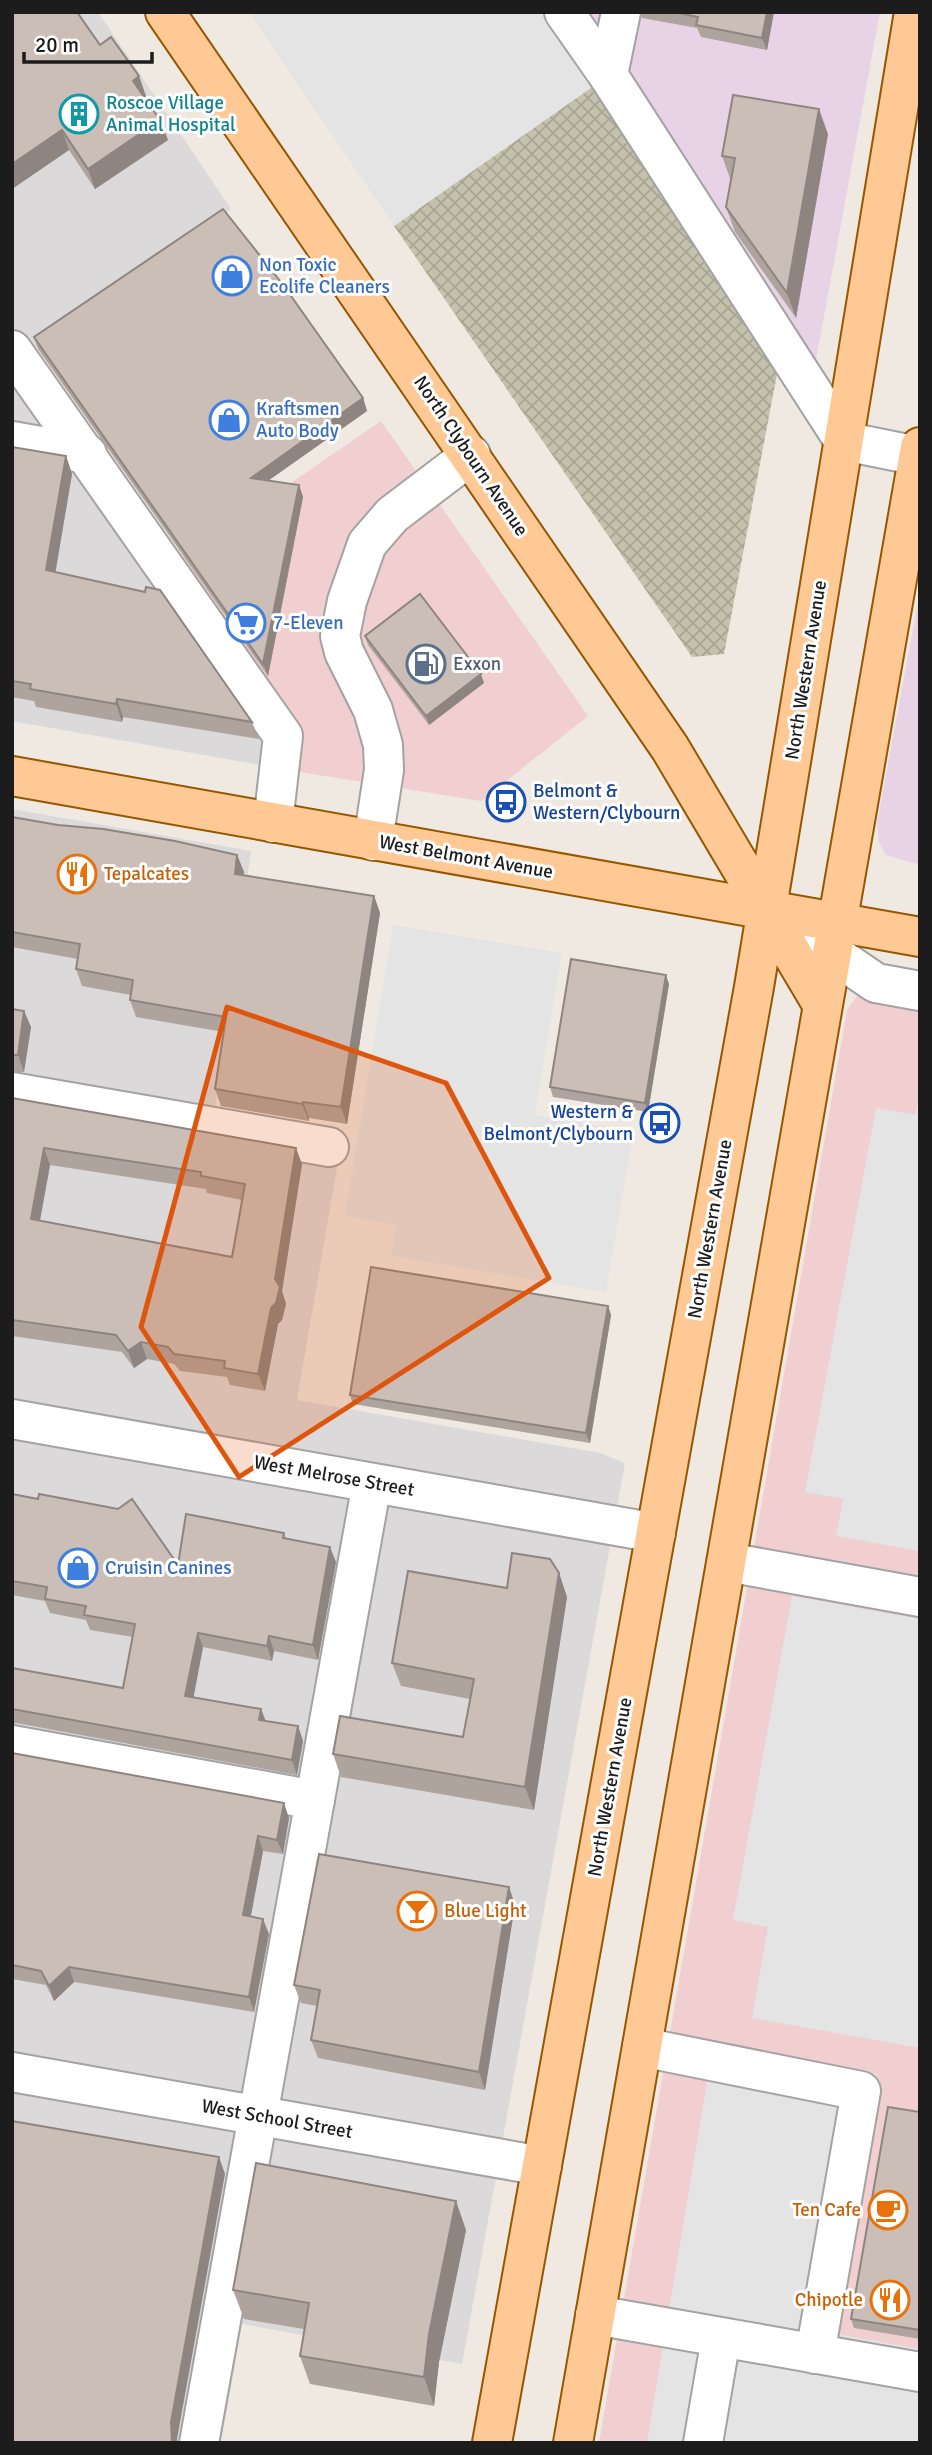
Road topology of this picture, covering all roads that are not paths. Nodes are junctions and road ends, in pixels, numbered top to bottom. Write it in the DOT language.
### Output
graph roads {
  1 [pos="165,12"];
  2 [pos="564,12"];
  3 [pos="621,12"];
  4 [pos="914,12"];
  5 [pos="608,75"];
  6 [pos="12,350"];
  7 [pos="12,441"];
  8 [pos="844,441"];
  9 [pos="919,452"];
  10 [pos="87,454"];
  11 [pos="471,454"];
  12 [pos="12,776"];
  13 [pos="273,823"];
  14 [pos="373,841"];
  15 [pos="764,907"];
  16 [pos="920,937"];
  17 [pos="833,938"];
  18 [pos="920,991"];
  19 [pos="822,1004"];
  20 [pos="12,1092"];
  21 [pos="329,1147"];
  22 [pos="12,1419"];
  23 [pos="372,1483"];
  24 [pos="656,1533"];
  25 [pos="727,1562"];
  26 [pos="920,1597"];
  27 [pos="12,1745"];
  28 [pos="315,1800"];
  29 [pos="642,2047"];
  30 [pos="12,2072"];
  31 [pos="258,2115"];
  32 [pos="542,2166"];
  33 [pos="595,2315"];
  34 [pos="721,2338"];
  35 [pos="815,2354"];
  36 [pos="920,2372"];
  37 [pos="199,2443"];
  38 [pos="492,2443"];
  39 [pos="573,2443"];
  40 [pos="703,2443"];
  1 -- 11 [label="main road, North Clybourn Avenue"];
  2 -- 5 [label="street"];
  3 -- 5 [label="street"];
  4 -- 8 [label="main road, North Western Avenue"];
  5 -- 8 [label="street"];
  6 -- 10 [label="street"];
  7 -- 10 [label="street"];
  8 -- 9 [label="street"];
  8 -- 15 [label="main road, North Western Avenue"];
  9 -- 17 [label="main road"];
  10 -- 13 [label="street"];
  11 -- 14 [label="street"];
  11 -- 15 [label="main road, North Clybourn Avenue"];
  12 -- 13 [label="main road, West Belmont Avenue"];
  13 -- 14 [label="main road, West Belmont Avenue"];
  14 -- 15 [label="main road, West Belmont Avenue"];
  15 -- 17 [label="main road, West Belmont Avenue"];
  15 -- 19 [label="main road, North Clybourn Avenue"];
  15 -- 24 [label="main road, North Western Avenue"];
  16 -- 17 [label="main road, West Belmont Avenue"];
  17 -- 18 [label="street"];
  17 -- 19 [label="main road"];
  19 -- 25 [label="main road"];
  20 -- 21 [label="street"];
  22 -- 23 [label="street, West Melrose Street"];
  23 -- 24 [label="street, West Melrose Street"];
  23 -- 28 [label="street"];
  24 -- 32 [label="main road, North Western Avenue"];
  25 -- 26 [label="street"];
  25 -- 29 [label="main road"];
  27 -- 28 [label="street"];
  28 -- 31 [label="street"];
  29 -- 33 [label="main road"];
  29 -- 35 [label="street"];
  30 -- 31 [label="street, West School Street"];
  31 -- 32 [label="street, West School Street"];
  31 -- 37 [label="street"];
  32 -- 38 [label="main road, North Western Avenue"];
  33 -- 34 [label="street"];
  33 -- 39 [label="main road"];
  34 -- 35 [label="street"];
  34 -- 40 [label="street"];
  35 -- 36 [label="street"];
}
